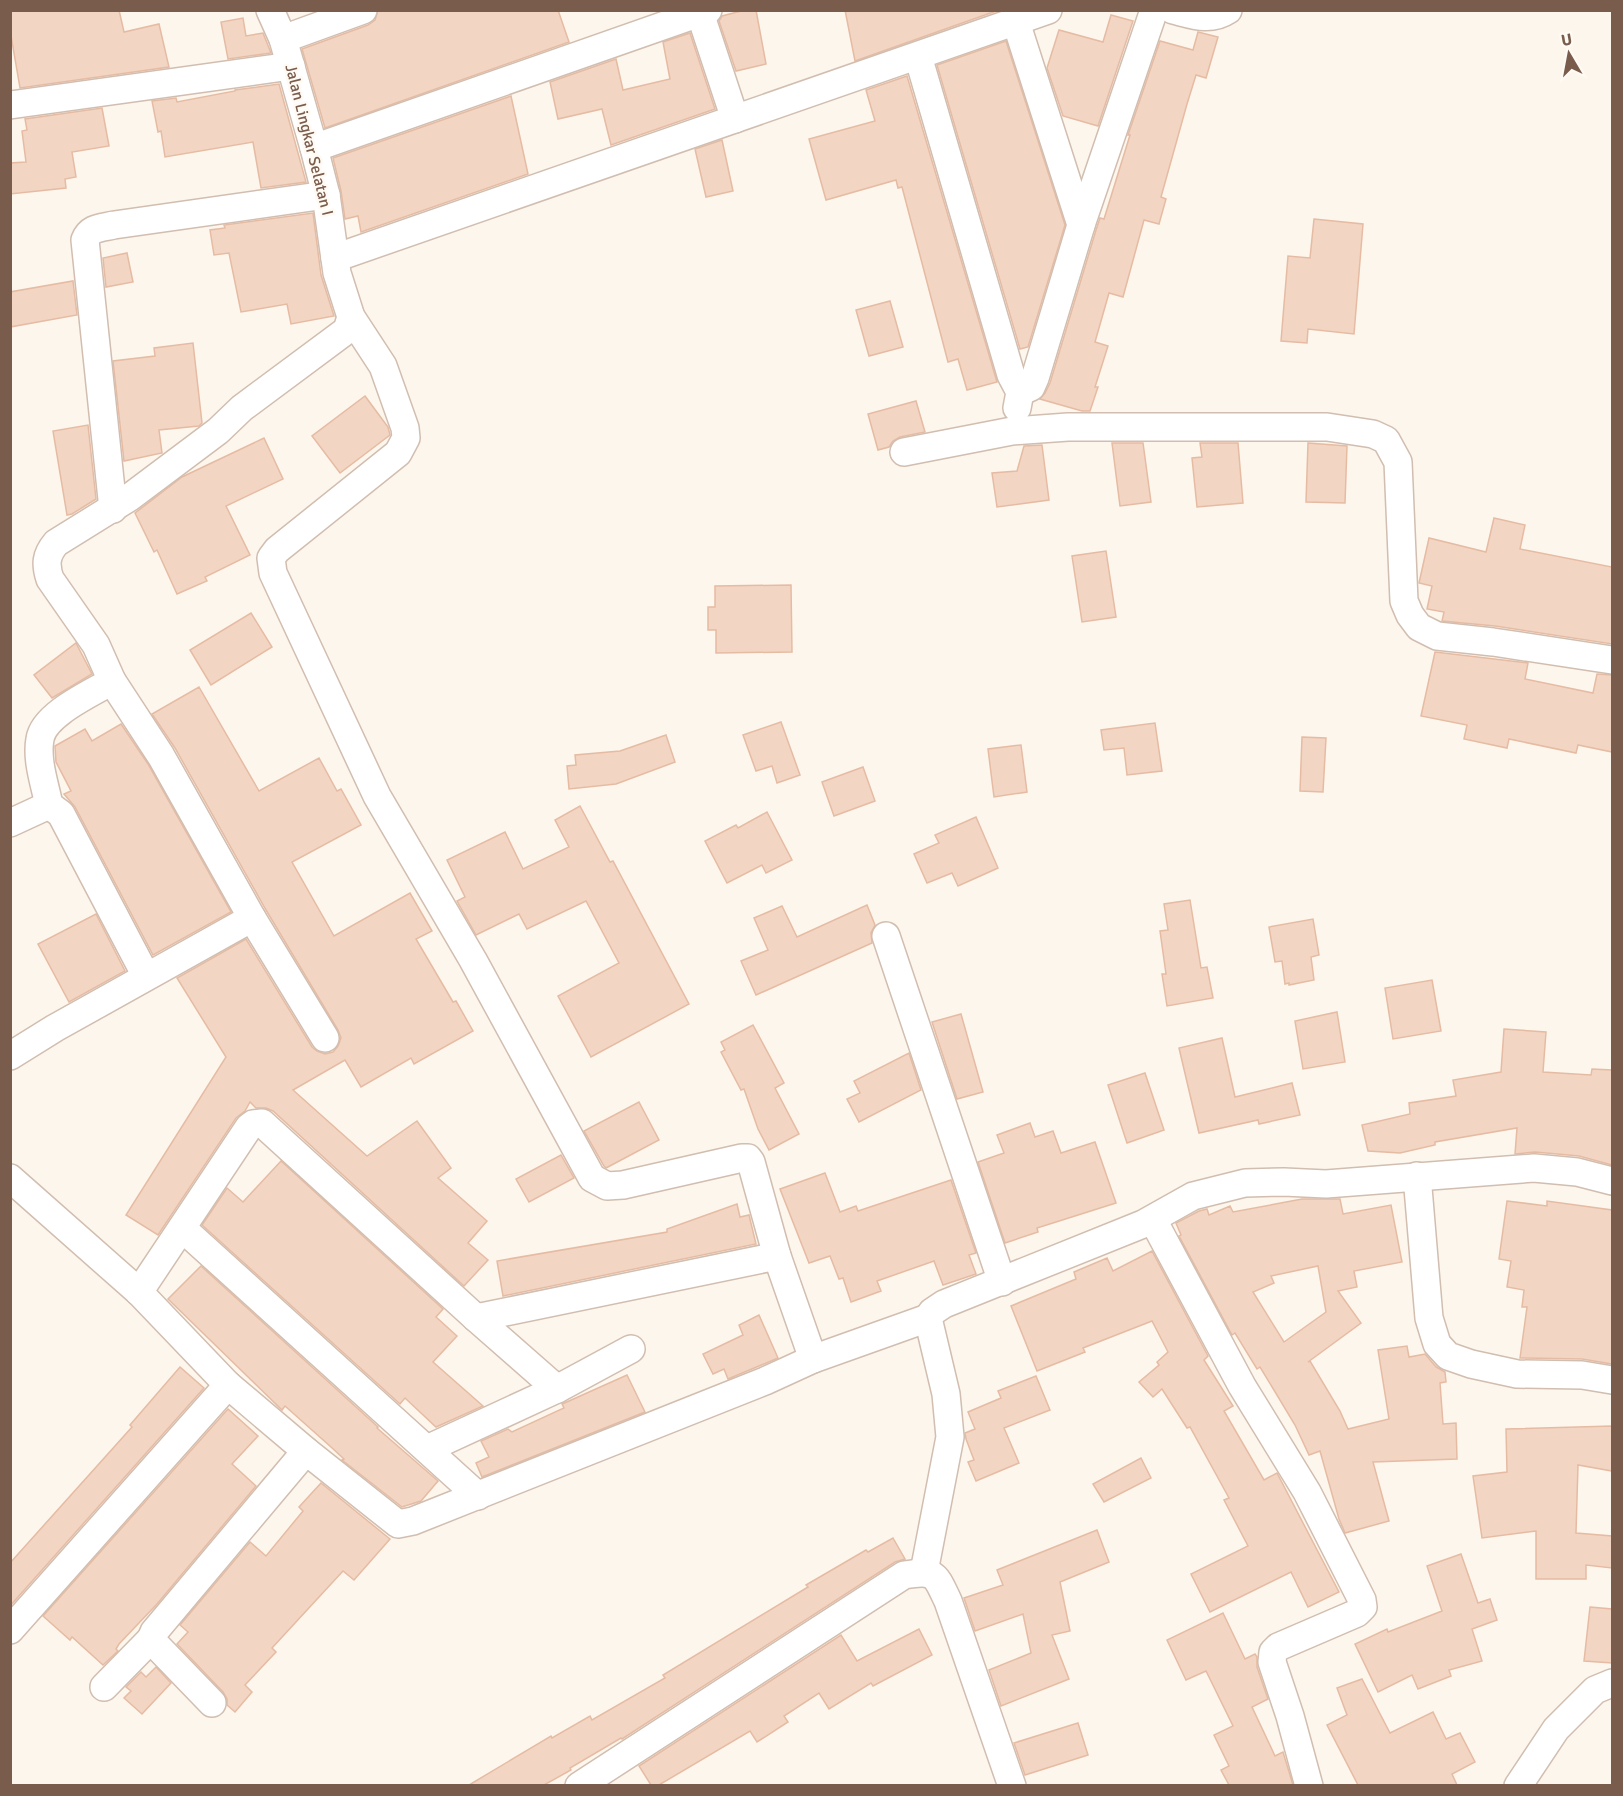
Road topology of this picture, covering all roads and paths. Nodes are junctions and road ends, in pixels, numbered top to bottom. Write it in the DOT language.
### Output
graph roads {
  1 [pos="270,10"];
  2 [pos="363,10"];
  3 [pos="1048,10"];
  4 [pos="1154,10"];
  5 [pos="1173,10"];
  6 [pos="1228,10"];
  7 [pos="702,12"];
  8 [pos="1016,22"];
  9 [pos="283,39"];
  10 [pos="918,56"];
  11 [pos="291,66"];
  12 [pos="10,105"];
  13 [pos="735,119"];
  14 [pos="314,148"];
  15 [pos="326,195"];
  16 [pos="1082,225"];
  17 [pos="336,265"];
  18 [pos="351,317"];
  19 [pos="1020,392"];
  20 [pos="1012,431"];
  21 [pos="904,452"];
  22 [pos="113,509"];
  23 [pos="1612,660"];
  24 [pos="112,681"];
  25 [pos="49,805"];
  26 [pos="10,823"];
  27 [pos="252,918"];
  28 [pos="886,936"];
  29 [pos="146,976"];
  30 [pos="325,1038"];
  31 [pos="10,1056"];
  32 [pos="1417,1176"];
  33 [pos="10,1178"];
  34 [pos="1612,1181"];
  35 [pos="1153,1220"];
  36 [pos="182,1228"];
  37 [pos="777,1256"];
  38 [pos="1002,1282"];
  39 [pos="139,1292"];
  40 [pos="476,1318"];
  41 [pos="928,1318"];
  42 [pos="631,1349"];
  43 [pos="813,1359"];
  44 [pos="1612,1380"];
  45 [pos="228,1385"];
  46 [pos="557,1389"];
  47 [pos="427,1449"];
  48 [pos="306,1451"];
  49 [pos="478,1496"];
  50 [pos="924,1572"];
  51 [pos="10,1630"];
  52 [pos="151,1639"];
  53 [pos="1612,1683"];
  54 [pos="104,1687"];
  55 [pos="212,1703"];
  56 [pos="579,1785"];
  57 [pos="1012,1785"];
  58 [pos="1309,1785"];
  59 [pos="1518,1785"];
  1 -- 9 [label="street, Jalan Lingkar Selatan I"];
  2 -- 9 [label="street"];
  3 -- 8 [label="street"];
  4 -- 16 [label="street"];
  5 -- 6 [label="street"];
  7 -- 13 [label="street"];
  7 -- 14 [label="street"];
  8 -- 10 [label="street"];
  8 -- 16 [label="street"];
  9 -- 11 [label="street, Jalan Lingkar Selatan I"];
  10 -- 13 [label="street"];
  10 -- 19 [label="street"];
  11 -- 12 [label="street"];
  11 -- 14 [label="street, Jalan Lingkar Selatan I"];
  13 -- 17 [label="street"];
  14 -- 15 [label="street, Jalan Lingkar Selatan I"];
  15 -- 17 [label="street, Jalan Lingkar Selatan I"];
  15 -- 22 [label="street"];
  16 -- 19 [label="street"];
  17 -- 18 [label="street, Jalan Lingkar Selatan I"];
  18 -- 22 [label="street"];
  18 -- 37 [label="street, Jalan Lingkar Selatan I"];
  19 -- 20 [label="street"];
  20 -- 21 [label="street"];
  20 -- 23 [label="street"];
  22 -- 24 [label="street"];
  24 -- 25 [label="street"];
  24 -- 27 [label="street"];
  25 -- 26 [label="street"];
  25 -- 29 [label="street"];
  27 -- 29 [label="street"];
  27 -- 30 [label="street"];
  28 -- 38 [label="street"];
  29 -- 31 [label="street"];
  32 -- 34 [label="street"];
  32 -- 35 [label="street"];
  32 -- 44 [label="street"];
  33 -- 39 [label="street"];
  35 -- 38 [label="street"];
  35 -- 58 [label="street"];
  36 -- 39 [label="street"];
  36 -- 40 [label="street"];
  36 -- 47 [label="street"];
  37 -- 40 [label="street"];
  37 -- 43 [label="street"];
  38 -- 41 [label="street"];
  39 -- 45 [label="street"];
  40 -- 46 [label="street"];
  41 -- 43 [label="street"];
  41 -- 50 [label="street"];
  42 -- 46 [label="street"];
  43 -- 49 [label="street"];
  45 -- 48 [label="street"];
  45 -- 51 [label="street"];
  46 -- 47 [label="street"];
  47 -- 49 [label="street"];
  48 -- 49 [label="street"];
  48 -- 52 [label="street"];
  50 -- 56 [label="street"];
  50 -- 57 [label="street"];
  52 -- 54 [label="street"];
  52 -- 55 [label="street"];
  53 -- 59 [label="street"];
}
